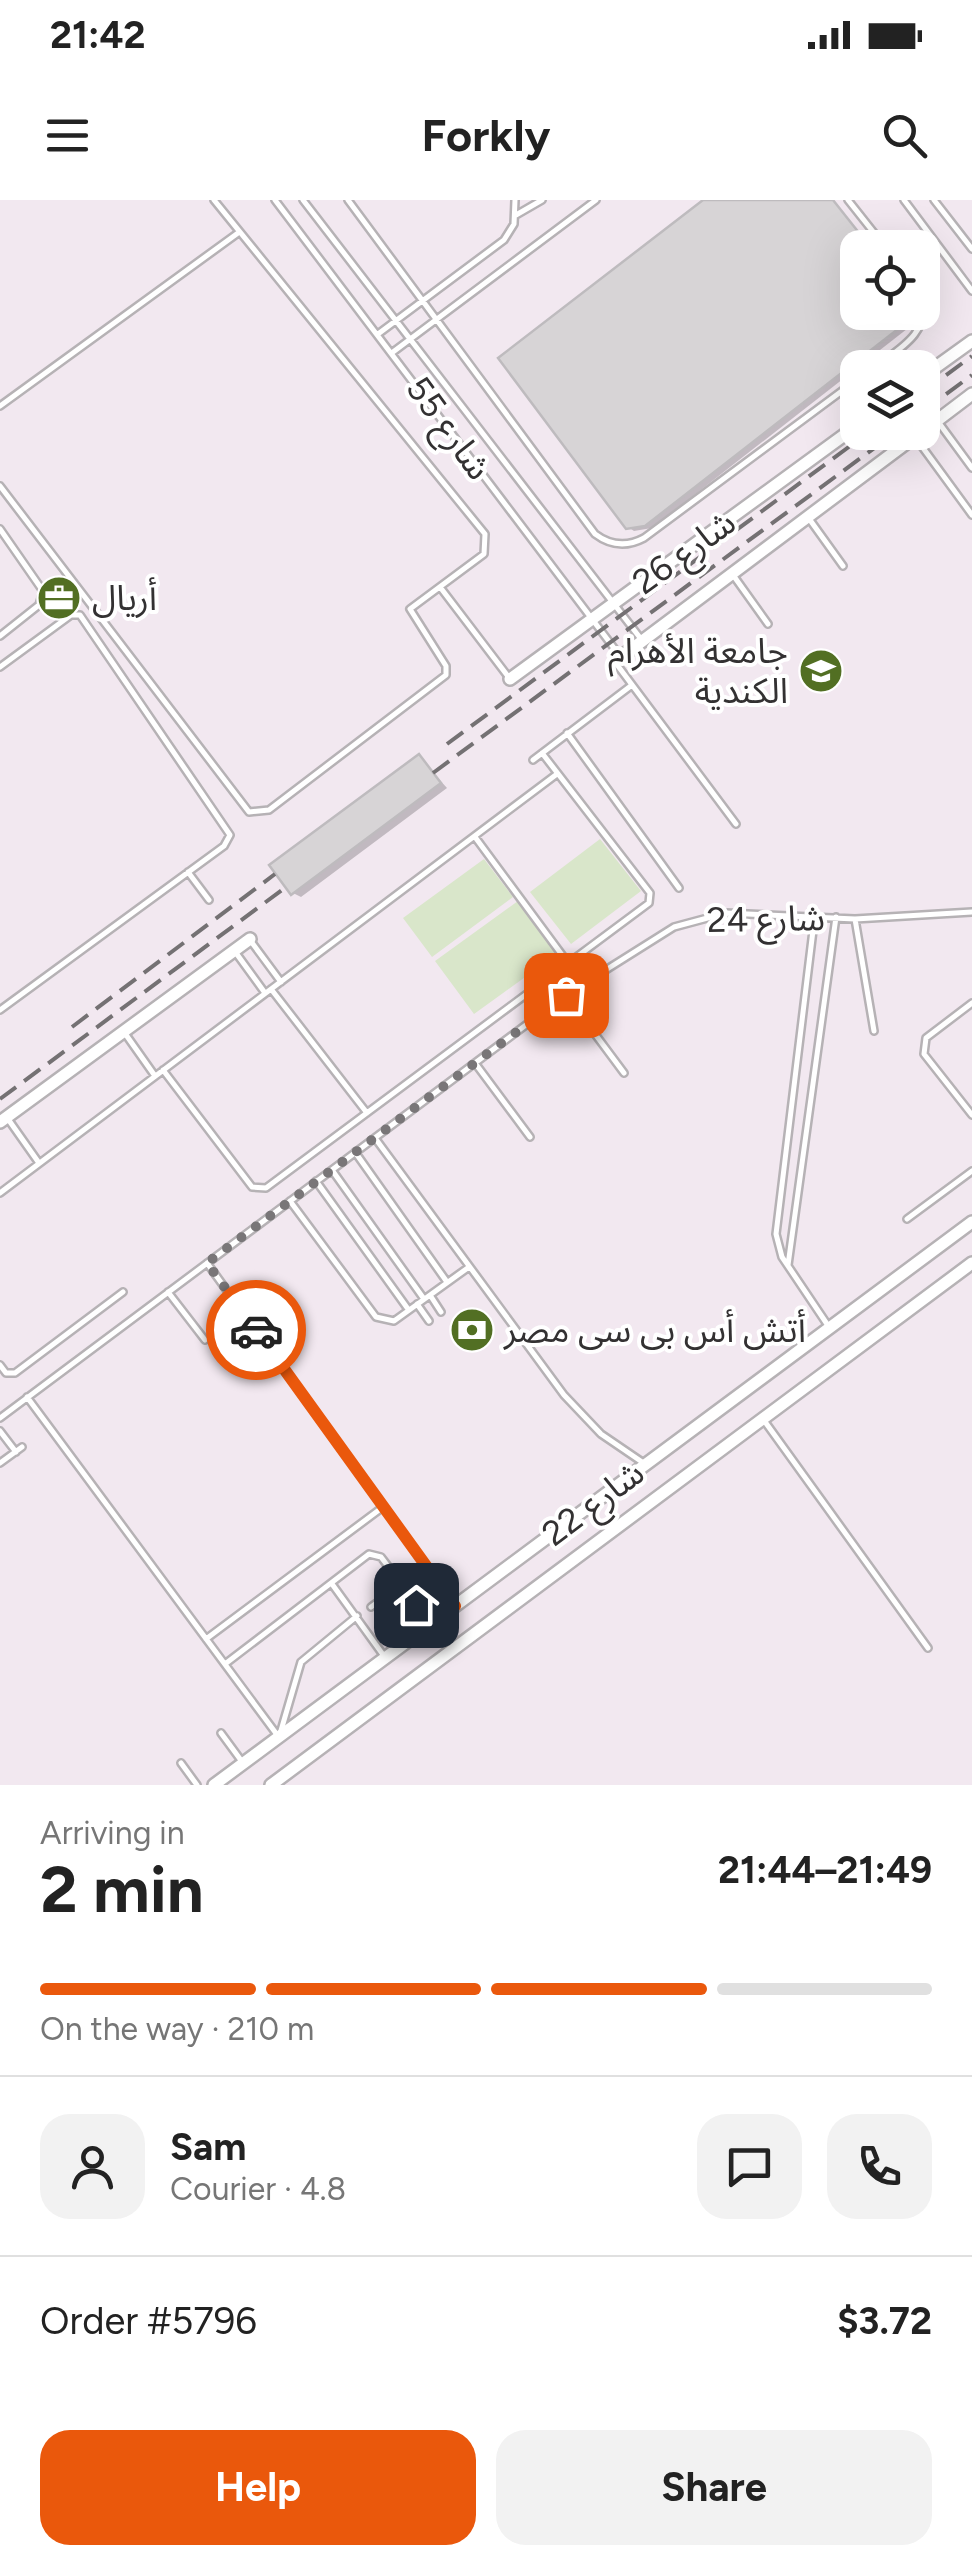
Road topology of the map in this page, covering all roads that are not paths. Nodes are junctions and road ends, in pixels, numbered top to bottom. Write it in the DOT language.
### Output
graph roads {
  1 [pos="214,200"];
  2 [pos="275,200"];
  3 [pos="303,200"];
  4 [pos="348,200"];
  5 [pos="514,200"];
  6 [pos="542,200"];
  7 [pos="596,200"];
  8 [pos="848,200"];
  9 [pos="904,200"];
  10 [pos="934,200"];
  11 [pos="516,215"];
  12 [pos="872,230"];
  13 [pos="238,232"];
  14 [pos="972,249"];
  15 [pos="972,291"];
  16 [pos="422,300"];
  17 [pos="437,320"];
  18 [pos="395,321"];
  19 [pos="918,330"];
  20 [pos="378,334"];
  21 [pos="410,340"];
  22 [pos="972,341"];
  23 [pos="897,350"];
  24 [pos="393,352"];
  25 [pos="940,364"];
  26 [pos="840,393"];
  27 [pos="972,394"];
  28 [pos="0,406"];
  29 [pos="940,418"];
  30 [pos="940,424"];
  31 [pos="840,437"];
  32 [pos="899,450"];
  33 [pos="930,450"];
  34 [pos="972,468"];
  35 [pos="0,486"];
  36 [pos="972,515"];
  37 [pos="810,519"];
  38 [pos="0,530"];
  39 [pos="842,566"];
  40 [pos="733,575"];
  41 [pos="440,587"];
  42 [pos="612,604"];
  43 [pos="590,620"];
  44 [pos="768,624"];
  45 [pos="0,636"];
  46 [pos="642,641"];
  47 [pos="618,660"];
  48 [pos="0,667"];
  49 [pos="510,679"];
  50 [pos="632,684"];
  51 [pos="567,733"];
  52 [pos="542,753"];
  53 [pos="534,760"];
  54 [pos="558,774"];
  55 [pos="736,824"];
  56 [pos="474,836"];
  57 [pos="188,872"];
  58 [pos="679,888"];
  59 [pos="209,900"];
  60 [pos="972,912"];
  61 [pos="815,914"];
  62 [pos="836,916"];
  63 [pos="855,919"];
  64 [pos="250,940"];
  65 [pos="234,951"];
  66 [pos="568,963"];
  67 [pos="281,982"];
  68 [pos="268,991"];
  69 [pos="566,995"];
  70 [pos="972,1003"];
  71 [pos="0,1010"];
  72 [pos="123,1030"];
  73 [pos="874,1031"];
  74 [pos="475,1063"];
  75 [pos="163,1070"];
  76 [pos="624,1073"];
  77 [pos="156,1076"];
  78 [pos="367,1113"];
  79 [pos="972,1115"];
  80 [pos="3,1119"];
  81 [pos="530,1136"];
  82 [pos="375,1138"];
  83 [pos="355,1152"];
  84 [pos="39,1163"];
  85 [pos="332,1170"];
  86 [pos="972,1171"];
  87 [pos="316,1181"];
  88 [pos="0,1192"];
  89 [pos="290,1201"];
  90 [pos="908,1220"];
  91 [pos="972,1222"];
  92 [pos="207,1263"];
  93 [pos="972,1263"];
  94 [pos="469,1266"];
  95 [pos="788,1267"];
  96 [pos="448,1282"];
  97 [pos="123,1292"];
  98 [pos="168,1292"];
  99 [pos="427,1297"];
  100 [pos="417,1304"];
  101 [pos="409,1310"];
  102 [pos="441,1312"];
  103 [pos="428,1320"];
  104 [pos="829,1327"];
  105 [pos="205,1340"];
  106 [pos="0,1366"];
  107 [pos="28,1397"];
  108 [pos="762,1416"];
  109 [pos="0,1418"];
  110 [pos="0,1431"];
  111 [pos="0,1464"];
  112 [pos="645,1464"];
  113 [pos="383,1507"];
  114 [pos="331,1583"];
  115 [pos="400,1585"];
  116 [pos="455,1606"];
  117 [pos="371,1607"];
  118 [pos="357,1616"];
  119 [pos="433,1625"];
  120 [pos="206,1638"];
  121 [pos="928,1648"];
  122 [pos="385,1659"];
  123 [pos="226,1664"];
  124 [pos="221,1733"];
  125 [pos="279,1737"];
  126 [pos="181,1763"];
  127 [pos="244,1763"];
  128 [pos="197,1785"];
  129 [pos="214,1785"];
  130 [pos="271,1785"];
  1 -- 13 [label="lane"];
  2 -- 20 [label="lane, شارع 55"];
  3 -- 18 [label="lane, شارع 55"];
  4 -- 16 [label="lane"];
  5 -- 11 [label="lane"];
  6 -- 11 [label="lane"];
  7 -- 17 [label="lane"];
  8 -- 12 [label="lane"];
  9 -- 15 [label="lane"];
  10 -- 14 [label="lane"];
  11 -- 16 [label="lane"];
  13 -- 28 [label="lane"];
  13 -- 41 [label="lane"];
  16 -- 17 [label="lane"];
  16 -- 18 [label="lane"];
  17 -- 21 [label="lane"];
  17 -- 26 [label="lane"];
  18 -- 20 [label="lane"];
  18 -- 21 [label="lane, شارع 55"];
  19 -- 23 [label="lane"];
  20 -- 24 [label="lane, شارع 55"];
  21 -- 24 [label="lane"];
  21 -- 42 [label="lane, شارع 55"];
  22 -- 25 [label="street"];
  24 -- 43 [label="lane, شارع 55"];
  27 -- 29 [label="street, شارع 26"];
  30 -- 34 [label="lane"];
  31 -- 42 [label="street, شارع 26"];
  32 -- 37 [label="street, شارع 26"];
  33 -- 36 [label="lane"];
  35 -- 41 [label="lane"];
  37 -- 39 [label="lane"];
  37 -- 40 [label="street, شارع 26"];
  38 -- 45 [label="lane"];
  40 -- 44 [label="lane"];
  40 -- 46 [label="street, شارع 26"];
  41 -- 49 [label="lane"];
  42 -- 43 [label="street, شارع 26"];
  42 -- 46 [label="lane, شارع 55"];
  43 -- 47 [label="lane, شارع 55"];
  43 -- 49 [label="street, شارع 26"];
  46 -- 47 [label="street, شارع 26"];
  47 -- 50 [label="lane, شارع 55"];
  48 -- 57 [label="lane"];
  50 -- 51 [label="lane"];
  50 -- 55 [label="lane, شارع 55"];
  51 -- 52 [label="lane"];
  51 -- 58 [label="lane"];
  52 -- 53 [label="lane"];
  52 -- 54 [label="lane"];
  54 -- 56 [label="lane"];
  54 -- 66 [label="lane"];
  56 -- 66 [label="lane"];
  56 -- 67 [label="lane"];
  57 -- 59 [label="lane"];
  57 -- 71 [label="lane"];
  60 -- 63 [label="lane, شارع 24"];
  61 -- 62 [label="lane, شارع 24"];
  61 -- 69 [label="lane, شارع 24"];
  61 -- 95 [label="lane"];
  62 -- 63 [label="lane, شارع 24"];
  62 -- 95 [label="lane"];
  63 -- 73 [label="lane"];
  64 -- 65 [label="street"];
  64 -- 67 [label="lane"];
  65 -- 68 [label="lane"];
  65 -- 72 [label="street"];
  66 -- 78 [label="lane"];
  67 -- 68 [label="lane"];
  68 -- 75 [label="lane"];
  68 -- 78 [label="lane"];
  69 -- 74 [label="lane, شارع 24"];
  69 -- 76 [label="lane"];
  70 -- 79 [label="lane"];
  72 -- 77 [label="lane"];
  72 -- 80 [label="street"];
  74 -- 81 [label="lane"];
  74 -- 82 [label="lane, شارع 24"];
  75 -- 77 [label="lane"];
  75 -- 78 [label="lane"];
  77 -- 84 [label="lane"];
  80 -- 84 [label="lane"];
  82 -- 83 [label="lane, شارع 24"];
  82 -- 94 [label="lane"];
  83 -- 85 [label="lane, شارع 24"];
  83 -- 96 [label="lane"];
  84 -- 88 [label="lane"];
  85 -- 87 [label="lane, شارع 24"];
  85 -- 99 [label="lane"];
  86 -- 90 [label="lane"];
  87 -- 89 [label="lane, شارع 24"];
  87 -- 101 [label="lane"];
  89 -- 92 [label="lane, شارع 24"];
  89 -- 101 [label="lane"];
  91 -- 104 [label="street, شارع 22"];
  92 -- 98 [label="lane, شارع 24"];
  92 -- 113 [label="lane"];
  93 -- 108 [label="street, شارع 22"];
  94 -- 96 [label="lane"];
  94 -- 112 [label="lane"];
  95 -- 104 [label="lane"];
  96 -- 99 [label="lane"];
  97 -- 106 [label="lane"];
  98 -- 105 [label="lane"];
  98 -- 107 [label="lane, شارع 24"];
  99 -- 100 [label="lane"];
  99 -- 102 [label="lane"];
  100 -- 101 [label="lane"];
  100 -- 103 [label="lane"];
  104 -- 112 [label="street, شارع 22"];
  107 -- 109 [label="lane, شارع 24"];
  107 -- 120 [label="lane"];
  108 -- 121 [label="lane"];
  108 -- 130 [label="street, شارع 22"];
  110 -- 111 [label="lane"];
  112 -- 116 [label="street, شارع 22"];
  113 -- 116 [label="lane"];
  113 -- 120 [label="lane"];
  114 -- 115 [label="lane"];
  114 -- 118 [label="lane"];
  114 -- 123 [label="lane"];
  115 -- 117 [label="lane"];
  115 -- 119 [label="lane"];
  116 -- 119 [label="street, شارع 22"];
  118 -- 122 [label="lane"];
  118 -- 125 [label="lane"];
  119 -- 122 [label="street, شارع 22"];
  120 -- 123 [label="lane"];
  122 -- 125 [label="street, شارع 22"];
  123 -- 125 [label="lane"];
  124 -- 127 [label="lane"];
  125 -- 127 [label="street, شارع 22"];
  126 -- 128 [label="lane"];
  127 -- 129 [label="street, شارع 22"];
}
